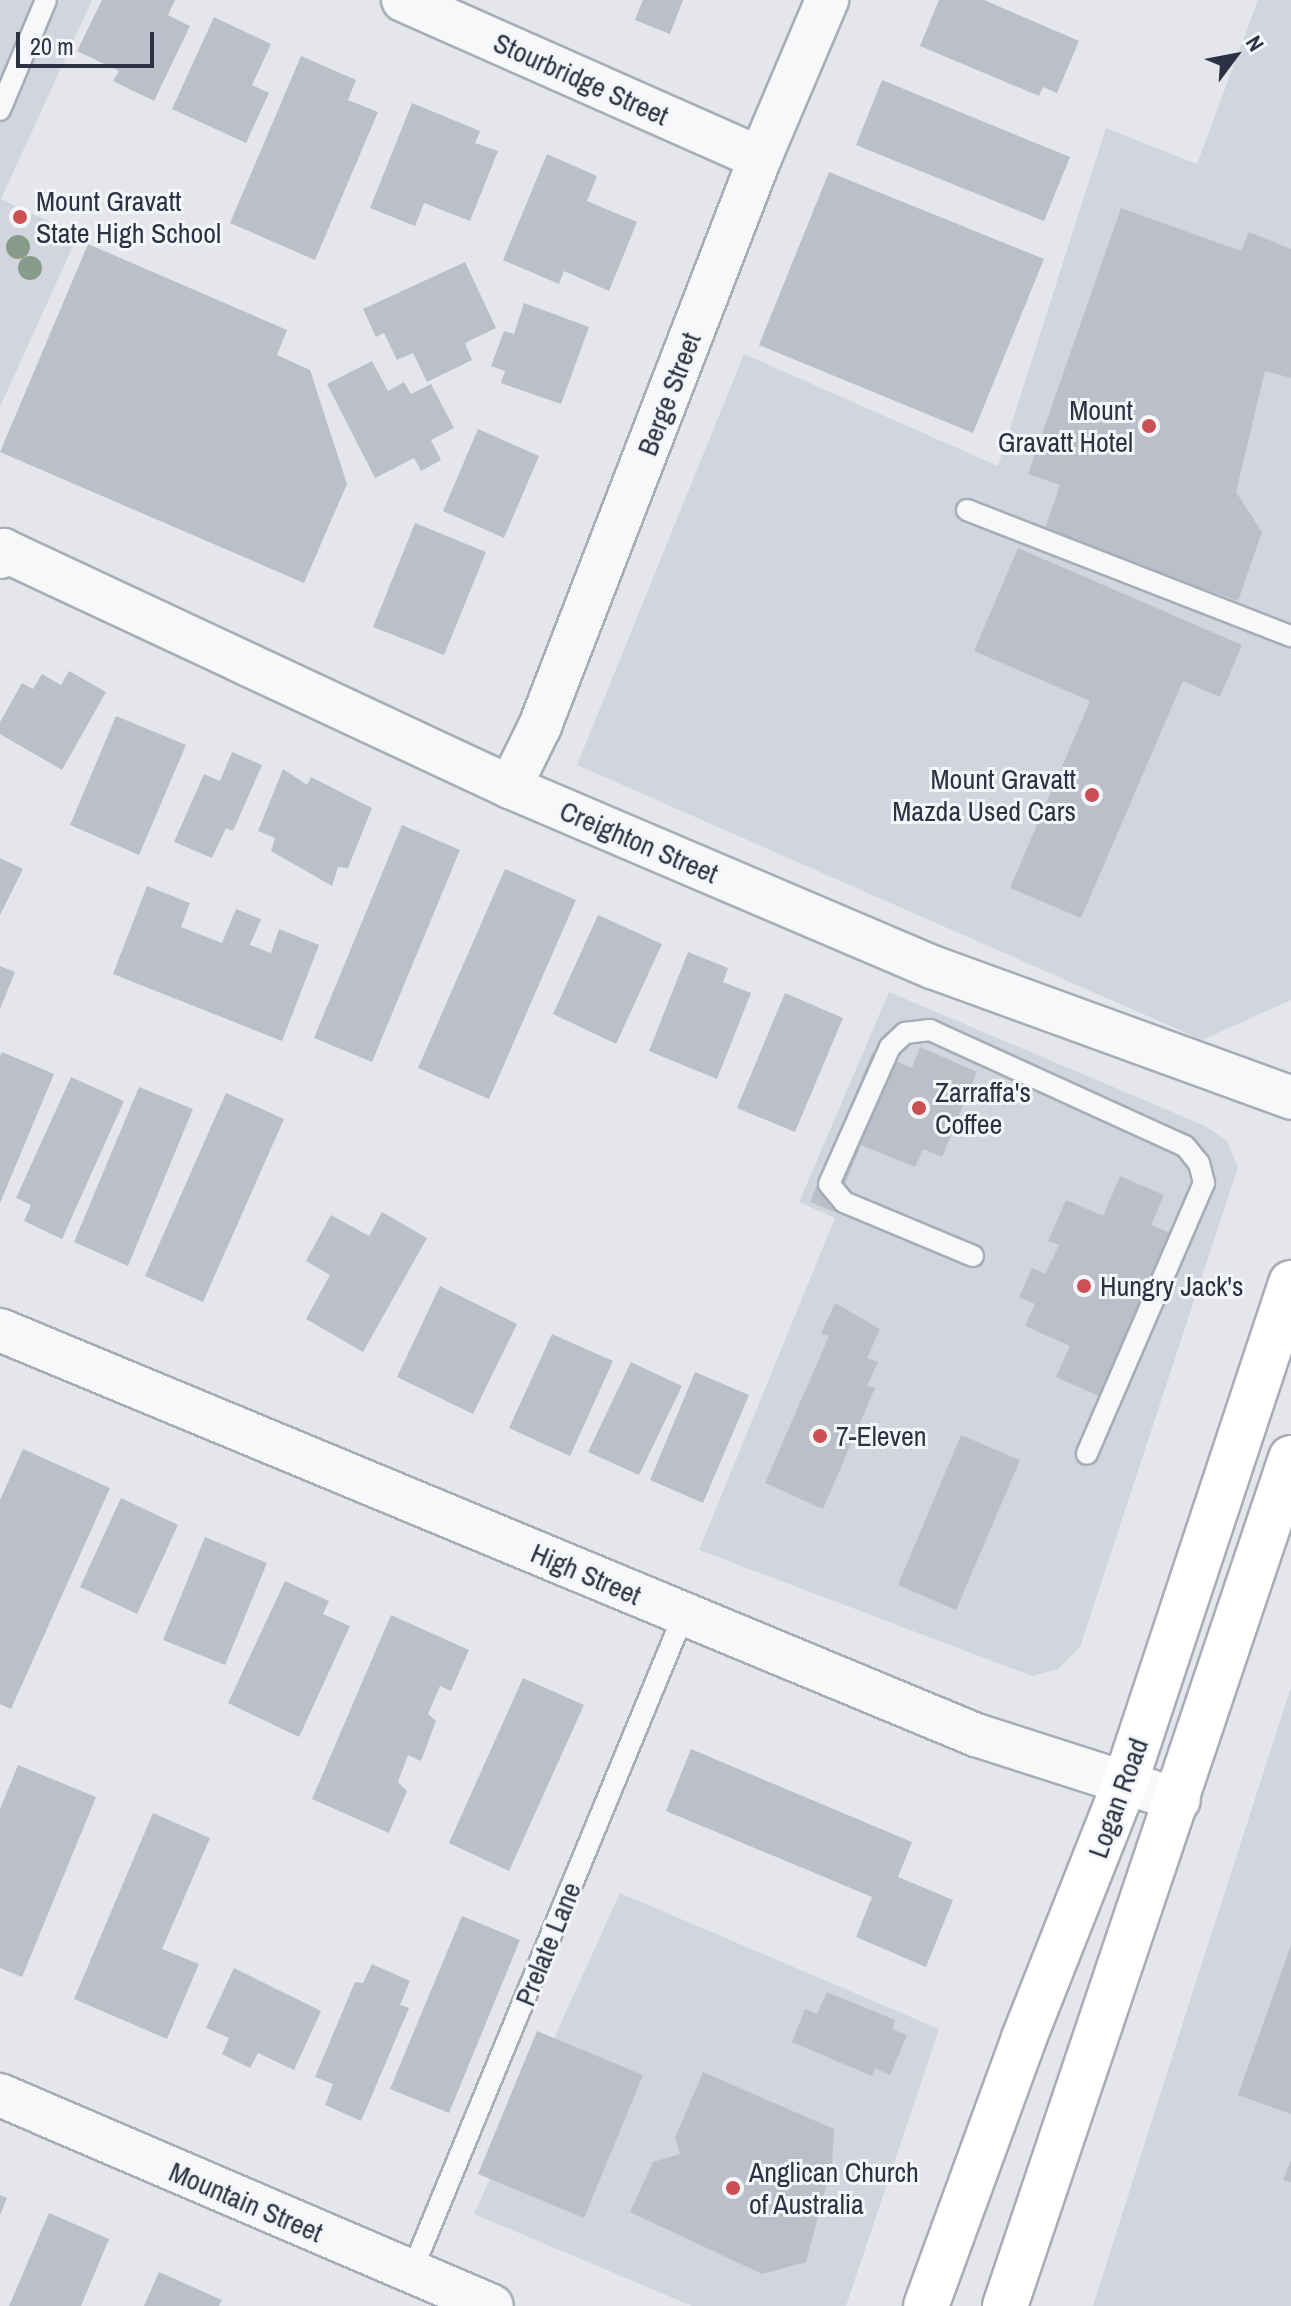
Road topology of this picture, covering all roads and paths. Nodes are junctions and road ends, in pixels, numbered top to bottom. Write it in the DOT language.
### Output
graph roads {
  1 [pos="46,0"];
  2 [pos="403,0"];
  3 [pos="827,0"];
  4 [pos="0,110"];
  5 [pos="760,158"];
  6 [pos="967,510"];
  7 [pos="1,554"];
  8 [pos="1291,636"];
  9 [pos="510,787"];
  10 [pos="1291,1098"];
  11 [pos="973,1256"];
  12 [pos="1291,1283"];
  13 [pos="0,1330"];
  14 [pos="1087,1454"];
  15 [pos="1291,1458"];
  16 [pos="684,1614"];
  17 [pos="1125,1783"];
  18 [pos="1179,1800"];
  19 [pos="0,2095"];
  20 [pos="411,2273"];
  21 [pos="492,2306"];
  22 [pos="926,2306"];
  23 [pos="1005,2306"];
  1 -- 4 [label="lane"];
  2 -- 5 [label="street, Stourbridge Street"];
  3 -- 5 [label="street, Berge Street"];
  5 -- 9 [label="street, Berge Street"];
  6 -- 8 [label="lane"];
  7 -- 9 [label="street, Creighton Street"];
  9 -- 10 [label="street, Creighton Street"];
  11 -- 14 [label="lane"];
  12 -- 17 [label="main road, Logan Road"];
  13 -- 16 [label="street, High Street"];
  15 -- 18 [label="main road, Logan Road"];
  16 -- 17 [label="street, High Street"];
  16 -- 20 [label="lane, Prelate Lane"];
  17 -- 18 [label="street, High Street"];
  17 -- 22 [label="main road, Logan Road"];
  18 -- 23 [label="main road, Logan Road"];
  19 -- 20 [label="street, Mountain Street"];
  20 -- 21 [label="street, Mountain Street"];
}
